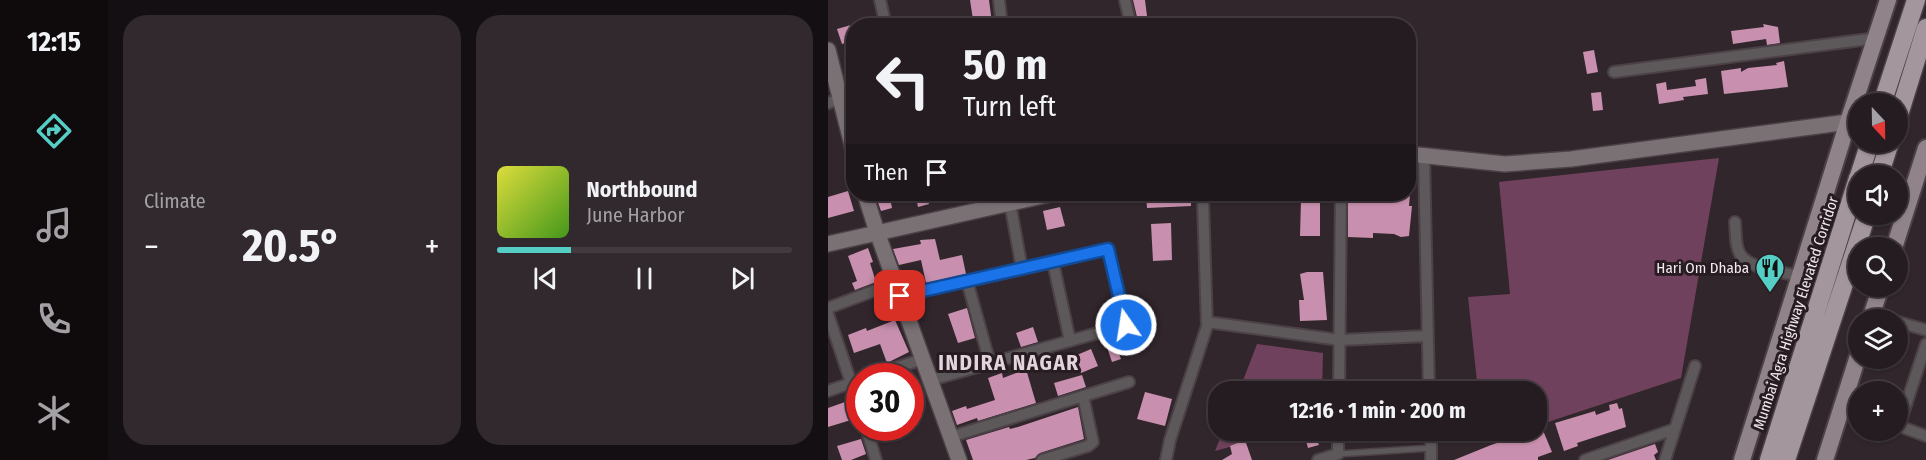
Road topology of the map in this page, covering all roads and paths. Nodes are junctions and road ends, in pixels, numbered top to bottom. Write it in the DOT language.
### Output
graph roads {
  1 [pos="880,0"];
  2 [pos="999,0"];
  3 [pos="1125,0"];
  4 [pos="1888,0"];
  5 [pos="1916,0"];
  6 [pos="884,18"];
  7 [pos="1001,18"];
  8 [pos="1129,18"];
  9 [pos="1926,28"];
  10 [pos="1876,38"];
  11 [pos="828,50"];
  12 [pos="1614,72"];
  13 [pos="1858,93"];
  14 [pos="1886,93"];
  15 [pos="1906,93"];
  16 [pos="834,101"];
  17 [pos="1848,123"];
  18 [pos="846,124"];
  19 [pos="1926,148"];
  20 [pos="1416,156"];
  21 [pos="867,201"];
  22 [pos="1019,201"];
  23 [pos="1203,201"];
  24 [pos="1341,201"];
  25 [pos="1010,203"];
  26 [pos="1848,211"];
  27 [pos="1735,222"];
  28 [pos="1863,225"];
  29 [pos="877,232"];
  30 [pos="1898,237"];
  31 [pos="828,244"];
  32 [pos="1053,262"];
  33 [pos="1022,269"];
  34 [pos="1801,276"];
  35 [pos="967,281"];
  36 [pos="898,290"];
  37 [pos="828,308"];
  38 [pos="828,314"];
  39 [pos="1207,322"];
  40 [pos="1908,325"];
  41 [pos="1926,330"];
  42 [pos="1427,336"];
  43 [pos="1340,340"];
  44 [pos="1070,341"];
  45 [pos="1926,344"];
  46 [pos="923,359"];
  47 [pos="847,363"];
  48 [pos="911,363"];
  49 [pos="990,363"];
  50 [pos="1695,366"];
  51 [pos="1854,369"];
  52 [pos="931,380"];
  53 [pos="1339,381"];
  54 [pos="1429,381"];
  55 [pos="1129,382"];
  56 [pos="846,385"];
  57 [pos="828,391"];
  58 [pos="1083,396"];
  59 [pos="1675,429"];
  60 [pos="1926,436"];
  61 [pos="950,437"];
  62 [pos="870,441"];
  63 [pos="1338,441"];
  64 [pos="1431,441"];
  65 [pos="1431,448"];
  66 [pos="1338,457"];
  67 [pos="876,460"];
  68 [pos="959,460"];
  69 [pos="1042,460"];
  70 [pos="1166,460"];
  71 [pos="1318,460"];
  72 [pos="1431,460"];
  73 [pos="1585,460"];
  74 [pos="1665,460"];
  75 [pos="1742,460"];
  76 [pos="1768,460"];
  77 [pos="1786,460"];
  78 [pos="1825,460"];
  1 -- 6 [label="street"];
  2 -- 7 [label="street"];
  3 -- 8 [label="street"];
  4 -- 10 [label="main road"];
  5 -- 14 [label="highway"];
  9 -- 15 [label="highway"];
  10 -- 12 [label="street"];
  10 -- 13 [label="main road"];
  11 -- 16 [label="street"];
  16 -- 18 [label="street"];
  17 -- 20 [label="street"];
  17 -- 34 [label="main road"];
  19 -- 30 [label="main road"];
  20 -- 42 [label="street"];
  21 -- 29 [label="street"];
  22 -- 25 [label="street"];
  23 -- 39 [label="street"];
  24 -- 43 [label="street"];
  25 -- 29 [label="street"];
  25 -- 33 [label="street"];
  26 -- 76 [label="highway, Mumbai Agra Highway Elevated Corridor"];
  27 -- 34 [label="street"];
  28 -- 77 [label="highway"];
  29 -- 31 [label="street"];
  29 -- 36 [label="street"];
  32 -- 33 [label="street"];
  32 -- 44 [label="street"];
  32 -- 44 [label="street"];
  33 -- 35 [label="street"];
  34 -- 75 [label="main road"];
  35 -- 36 [label="street"];
  35 -- 49 [label="street"];
  36 -- 37 [label="street"];
  36 -- 46 [label="street"];
  38 -- 47 [label="street"];
  39 -- 43 [label="street"];
  39 -- 70 [label="street"];
  40 -- 41 [label="street"];
  42 -- 43 [label="street"];
  42 -- 54 [label="street"];
  43 -- 53 [label="street"];
  44 -- 49 [label="street"];
  45 -- 60 [label="street"];
  46 -- 48 [label="street"];
  46 -- 52 [label="street"];
  49 -- 52 [label="street"];
  50 -- 59 [label="street"];
  51 -- 78 [label="main road"];
  52 -- 61 [label="street"];
  55 -- 58 [label="street"];
  56 -- 57 [label="street"];
  58 -- 61 [label="street"];
  58 -- 69 [label="street"];
  59 -- 73 [label="street"];
  59 -- 74 [label="street"];
  61 -- 68 [label="street"];
  62 -- 67 [label="street"];
  63 -- 66 [label="street"];
  64 -- 65 [label="street"];
  65 -- 66 [label="lane"];
  65 -- 72 [label="street"];
  66 -- 71 [label="street"];
}
